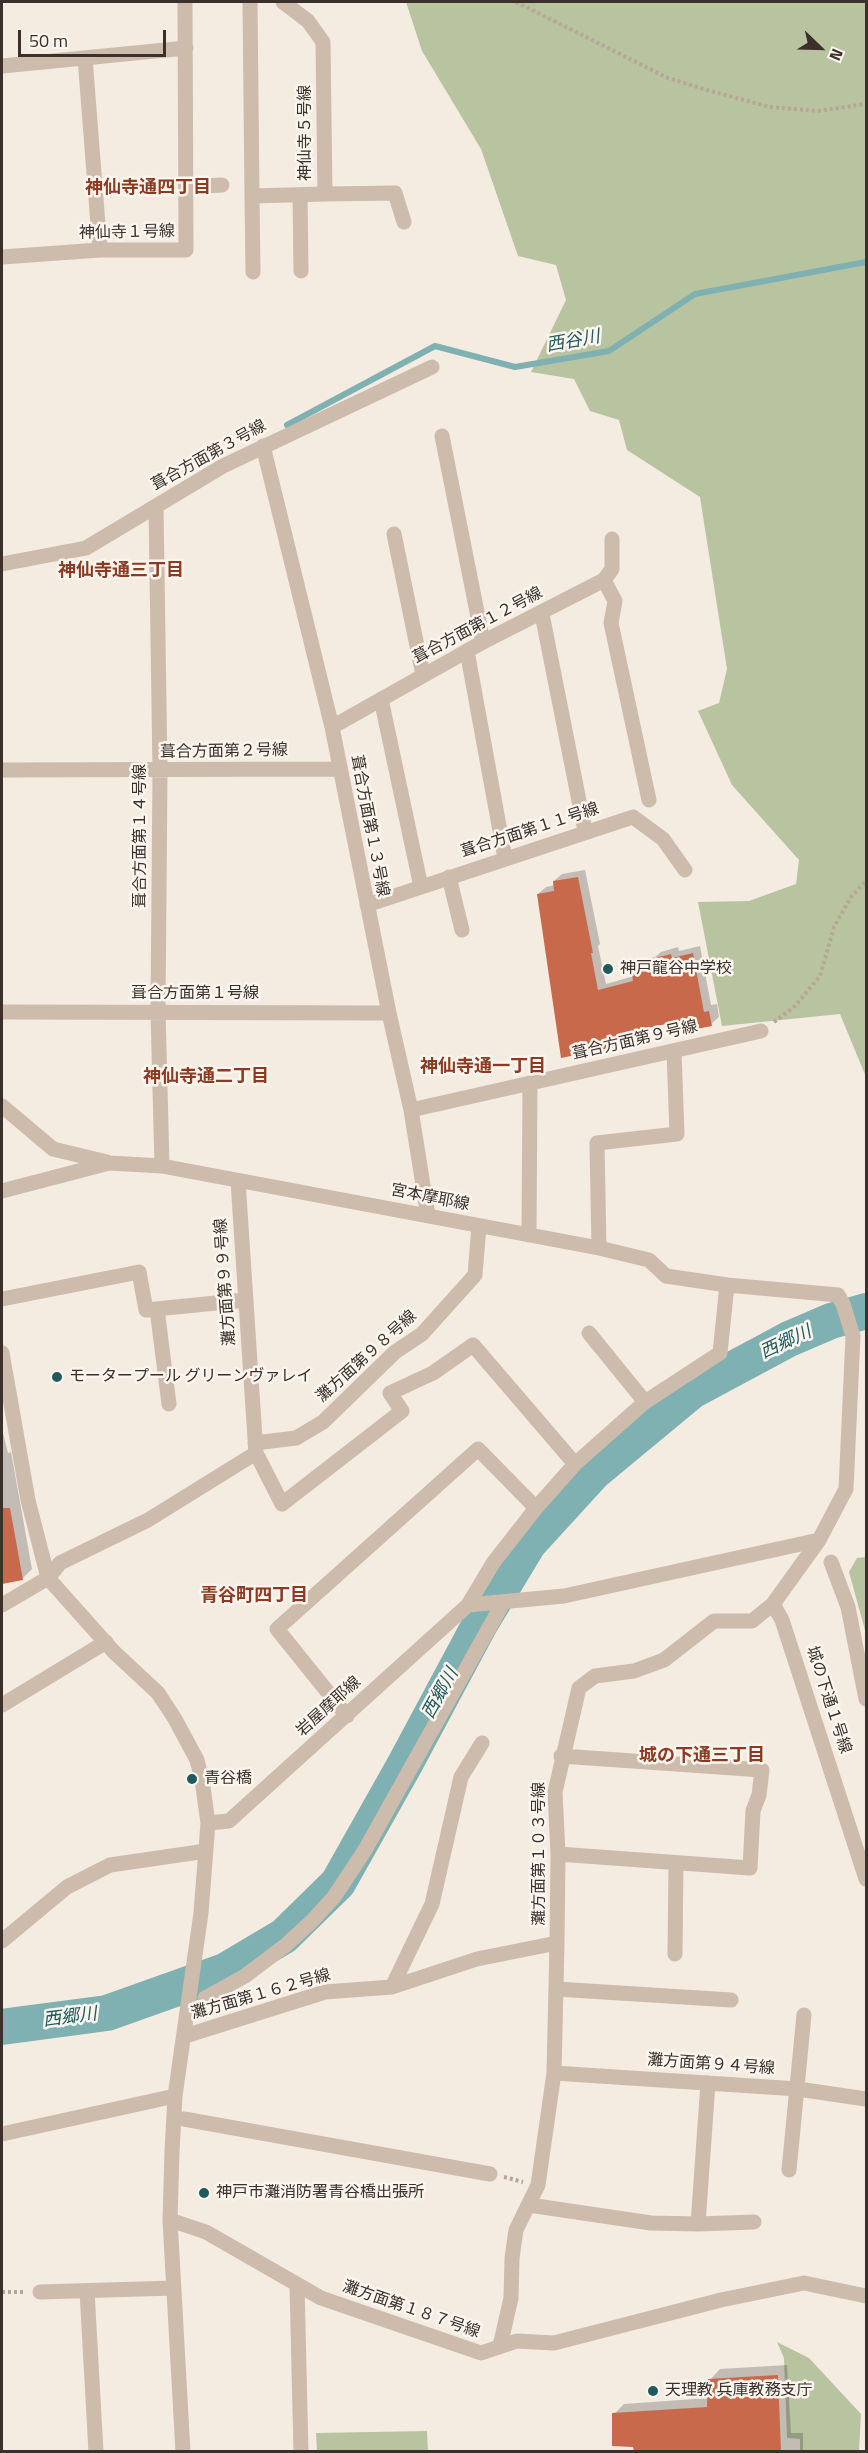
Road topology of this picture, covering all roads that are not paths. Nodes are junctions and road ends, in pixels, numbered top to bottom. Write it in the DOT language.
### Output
graph roads {
  1 [pos="185,2"];
  2 [pos="250,2"];
  3 [pos="283,2"];
  4 [pos="186,48"];
  5 [pos="85,58"];
  6 [pos="2,66"];
  7 [pos="222,185"];
  8 [pos="186,186"];
  9 [pos="325,194"];
  10 [pos="300,195"];
  11 [pos="252,196"];
  12 [pos="404,222"];
  13 [pos="100,250"];
  14 [pos="2,257"];
  15 [pos="301,271"];
  16 [pos="253,272"];
  17 [pos="432,367"];
  18 [pos="442,436"];
  19 [pos="263,446"];
  20 [pos="156,506"];
  21 [pos="394,534"];
  22 [pos="612,539"];
  23 [pos="2,564"];
  24 [pos="604,580"];
  25 [pos="542,614"];
  26 [pos="483,642"];
  27 [pos="467,651"];
  28 [pos="423,675"];
  29 [pos="381,699"];
  30 [pos="332,726"];
  31 [pos="339,768"];
  32 [pos="2,770"];
  33 [pos="160,771"];
  34 [pos="649,800"];
  35 [pos="585,831"];
  36 [pos="505,858"];
  37 [pos="685,870"];
  38 [pos="449,877"];
  39 [pos="421,887"];
  40 [pos="367,905"];
  41 [pos="462,930"];
  42 [pos="158,1011"];
  43 [pos="2,1012"];
  44 [pos="389,1013"];
  45 [pos="761,1031"];
  46 [pos="674,1051"];
  47 [pos="531,1083"];
  48 [pos="2,1106"];
  49 [pos="411,1110"];
  50 [pos="109,1163"];
  51 [pos="162,1166"];
  52 [pos="238,1180"];
  53 [pos="2,1191"];
  54 [pos="428,1216"];
  55 [pos="478,1226"];
  56 [pos="529,1235"];
  57 [pos="599,1248"];
  58 [pos="727,1285"];
  59 [pos="2,1299"];
  60 [pos="246,1300"];
  61 [pos="157,1309"];
  62 [pos="589,1333"];
  63 [pos="854,1336"];
  64 [pos="2,1353"];
  65 [pos="645,1402"];
  66 [pos="169,1404"];
  67 [pos="255,1448"];
  68 [pos="575,1464"];
  69 [pos="536,1508"];
  70 [pos="819,1540"];
  71 [pos="831,1562"];
  72 [pos="48,1578"];
  73 [pos="503,1603"];
  74 [pos="472,1604"];
  75 [pos="773,1604"];
  76 [pos="2,1605"];
  77 [pos="105,1642"];
  78 [pos="867,1699"];
  79 [pos="2,1705"];
  80 [pos="347,1716"];
  81 [pos="482,1743"];
  82 [pos="561,1756"];
  83 [pos="208,1823"];
  84 [pos="206,1851"];
  85 [pos="558,1854"];
  86 [pos="864,1858"];
  87 [pos="676,1863"];
  88 [pos="867,1879"];
  89 [pos="2,1941"];
  90 [pos="557,1943"];
  91 [pos="675,1954"];
  92 [pos="392,1987"];
  93 [pos="556,1989"];
  94 [pos="205,1998"];
  95 [pos="731,2000"];
  96 [pos="804,2015"];
  97 [pos="185,2036"];
  98 [pos="554,2073"];
  99 [pos="708,2083"];
  100 [pos="798,2089"];
  101 [pos="175,2096"];
  102 [pos="867,2099"];
  103 [pos="184,2119"];
  104 [pos="2,2134"];
  105 [pos="789,2170"];
  106 [pos="490,2174"];
  107 [pos="530,2205"];
  108 [pos="170,2220"];
  109 [pos="754,2222"];
  110 [pos="698,2224"];
  111 [pos="297,2284"];
  112 [pos="174,2288"];
  113 [pos="87,2291"];
  114 [pos="40,2292"];
  115 [pos="867,2296"];
  116 [pos="500,2346"];
  117 [pos="96,2451"];
  118 [pos="183,2451"];
  119 [pos="302,2451"];
  1 -- 4 [label="street, 神仙寺１号線"];
  2 -- 11 [label="street"];
  3 -- 9 [label="street, 神仙寺５号線"];
  4 -- 5 [label="street"];
  4 -- 8 [label="street, 神仙寺１号線"];
  5 -- 6 [label="street"];
  5 -- 13 [label="street"];
  7 -- 8 [label="street"];
  8 -- 13 [label="street, 神仙寺１号線"];
  9 -- 10 [label="street, 神仙寺５号線"];
  9 -- 12 [label="street"];
  10 -- 11 [label="street, 神仙寺５号線"];
  10 -- 15 [label="street"];
  11 -- 16 [label="street"];
  13 -- 14 [label="street, 神仙寺１号線"];
  17 -- 19 [label="street, 葺合方面第３号線"];
  18 -- 26 [label="street"];
  19 -- 20 [label="street, 葺合方面第３号線"];
  19 -- 30 [label="street, 葺合方面第１３号線"];
  20 -- 23 [label="street, 葺合方面第３号線"];
  20 -- 33 [label="street, 葺合方面第１４号線"];
  21 -- 28 [label="street"];
  22 -- 24 [label="street"];
  24 -- 25 [label="street, 葺合方面第１２号線"];
  24 -- 34 [label="street"];
  25 -- 26 [label="street, 葺合方面第１２号線"];
  25 -- 35 [label="street"];
  26 -- 27 [label="street, 葺合方面第１２号線"];
  27 -- 28 [label="street, 葺合方面第１２号線"];
  27 -- 36 [label="street"];
  28 -- 29 [label="street, 葺合方面第１２号線"];
  29 -- 30 [label="street, 葺合方面第１２号線"];
  29 -- 39 [label="street"];
  30 -- 31 [label="street, 葺合方面第１３号線"];
  31 -- 33 [label="street, 葺合方面第２号線"];
  31 -- 40 [label="street, 葺合方面第１３号線"];
  32 -- 33 [label="street, 葺合方面第２号線"];
  33 -- 42 [label="street, 葺合方面第１４号線"];
  35 -- 36 [label="street, 葺合方面第１１号線"];
  35 -- 37 [label="street, 葺合方面第１１号線"];
  36 -- 38 [label="street, 葺合方面第１１号線"];
  38 -- 39 [label="street, 葺合方面第１１号線"];
  38 -- 41 [label="street"];
  39 -- 40 [label="street, 葺合方面第１１号線"];
  40 -- 44 [label="street, 葺合方面第１３号線"];
  42 -- 43 [label="street, 葺合方面第１号線"];
  42 -- 44 [label="street, 葺合方面第１号線"];
  42 -- 51 [label="street, 葺合方面第１４号線"];
  44 -- 49 [label="street, 葺合方面第１３号線"];
  45 -- 46 [label="street, 葺合方面第９号線"];
  46 -- 47 [label="street, 葺合方面第９号線"];
  46 -- 57 [label="street"];
  47 -- 49 [label="street, 葺合方面第９号線"];
  47 -- 56 [label="street"];
  48 -- 50 [label="street"];
  49 -- 54 [label="street, 葺合方面第１３号線"];
  50 -- 51 [label="street, 宮本摩耶線"];
  50 -- 53 [label="street, 宮本摩耶線"];
  51 -- 52 [label="street, 宮本摩耶線"];
  52 -- 54 [label="street, 宮本摩耶線"];
  52 -- 60 [label="street, 灘方面第９９号線"];
  54 -- 55 [label="street, 宮本摩耶線"];
  55 -- 56 [label="street, 宮本摩耶線"];
  55 -- 67 [label="street, 灘方面第９８号線"];
  56 -- 57 [label="street, 宮本摩耶線"];
  57 -- 58 [label="street, 宮本摩耶線"];
  58 -- 63 [label="street, 宮本摩耶線"];
  58 -- 65 [label="street, 岩屋摩耶線"];
  59 -- 61 [label="street"];
  60 -- 61 [label="street"];
  60 -- 67 [label="street, 灘方面第９９号線"];
  61 -- 66 [label="street"];
  62 -- 65 [label="street"];
  63 -- 70 [label="street, 灘方面第１０３号線"];
  64 -- 72 [label="street"];
  65 -- 68 [label="street, 岩屋摩耶線"];
  67 -- 68 [label="street"];
  67 -- 72 [label="street, 灘方面第９８号線"];
  68 -- 69 [label="street, 岩屋摩耶線"];
  69 -- 74 [label="street, 岩屋摩耶線"];
  69 -- 80 [label="street"];
  70 -- 73 [label="street"];
  70 -- 75 [label="street, 灘方面第１０３号線"];
  71 -- 78 [label="street"];
  72 -- 76 [label="street, 灘方面第９８号線"];
  72 -- 77 [label="street"];
  73 -- 74 [label="street"];
  73 -- 94 [label="street"];
  74 -- 80 [label="street, 岩屋摩耶線"];
  75 -- 82 [label="street, 灘方面第１０３号線"];
  75 -- 86 [label="street, 城の下通１号線"];
  77 -- 79 [label="street"];
  77 -- 83 [label="street"];
  80 -- 83 [label="street, 岩屋摩耶線"];
  81 -- 92 [label="street"];
  82 -- 85 [label="street, 灘方面第１０３号線"];
  82 -- 87 [label="street"];
  83 -- 84 [label="street"];
  84 -- 89 [label="street"];
  84 -- 97 [label="street"];
  85 -- 87 [label="street"];
  85 -- 90 [label="street, 灘方面第１０３号線"];
  86 -- 88 [label="street, 城の下通１号線"];
  87 -- 91 [label="street"];
  90 -- 92 [label="street, 灘方面第１６２号線"];
  90 -- 93 [label="street, 灘方面第１０３号線"];
  92 -- 97 [label="street, 灘方面第１６２号線"];
  93 -- 95 [label="street"];
  93 -- 98 [label="street, 灘方面第１０３号線"];
  96 -- 100 [label="street"];
  97 -- 101 [label="street"];
  98 -- 99 [label="street, 灘方面第９４号線"];
  98 -- 107 [label="street, 灘方面第１０３号線"];
  99 -- 100 [label="street, 灘方面第９４号線"];
  99 -- 110 [label="street"];
  100 -- 102 [label="street, 灘方面第９４号線"];
  100 -- 105 [label="street"];
  101 -- 104 [label="street"];
  101 -- 108 [label="street"];
  103 -- 106 [label="street"];
  107 -- 110 [label="street"];
  107 -- 116 [label="street, 灘方面第１０３号線"];
  108 -- 111 [label="street, 灘方面第１８７号線"];
  108 -- 112 [label="street"];
  109 -- 110 [label="street"];
  111 -- 116 [label="street, 灘方面第１８７号線"];
  111 -- 119 [label="street"];
  112 -- 113 [label="street"];
  112 -- 118 [label="street"];
  113 -- 114 [label="street"];
  113 -- 117 [label="street"];
  115 -- 116 [label="street, 灘方面第１８７号線"];
}
